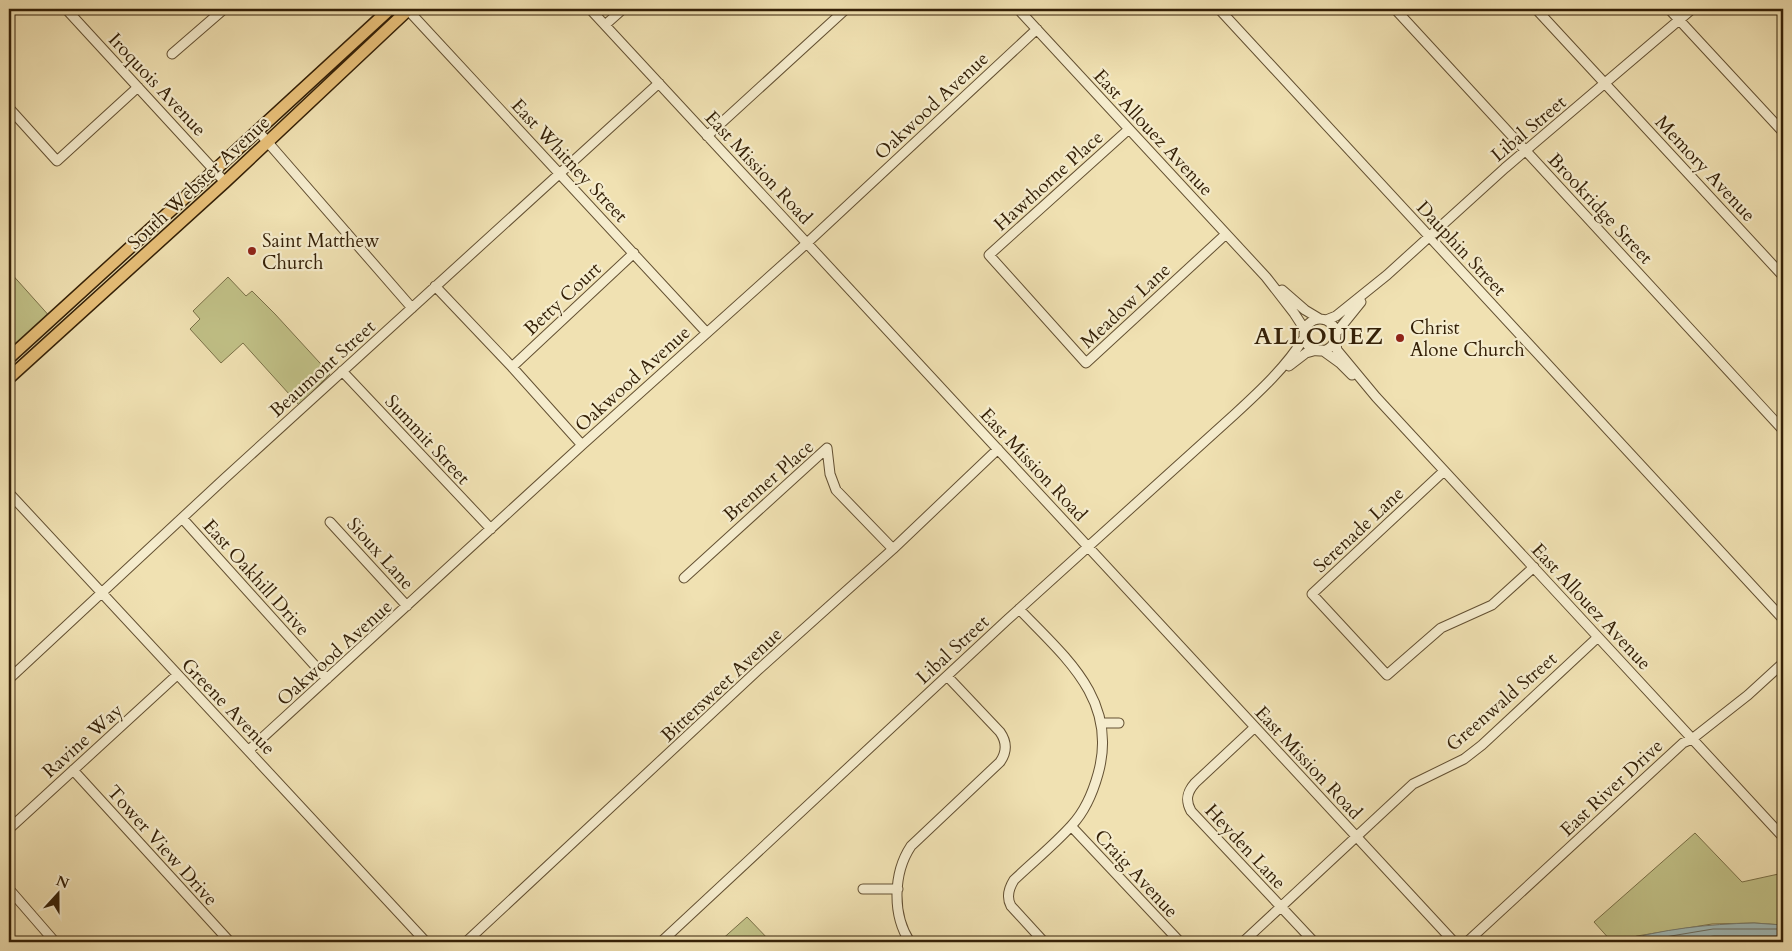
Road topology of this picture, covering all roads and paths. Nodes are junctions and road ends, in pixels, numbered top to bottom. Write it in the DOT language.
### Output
graph roads {
  1 [pos="66,9"];
  2 [pos="224,9"];
  3 [pos="390,9"];
  4 [pos="408,9"];
  5 [pos="590,9"];
  6 [pos="623,9"];
  7 [pos="846,9"];
  8 [pos="1018,9"];
  9 [pos="1219,9"];
  10 [pos="1395,9"];
  11 [pos="1536,9"];
  12 [pos="1669,9"];
  13 [pos="1692,9"];
  14 [pos="1679,20"];
  15 [pos="605,25"];
  16 [pos="1037,29"];
  17 [pos="172,54"];
  18 [pos="658,83"];
  19 [pos="1605,83"];
  20 [pos="138,87"];
  21 [pos="9,108"];
  22 [pos="1129,129"];
  23 [pos="258,131"];
  24 [pos="1783,132"];
  25 [pos="708,136"];
  26 [pos="268,142"];
  27 [pos="1526,151"];
  28 [pos="215,169"];
  29 [pos="560,173"];
  30 [pos="225,182"];
  31 [pos="1226,234"];
  32 [pos="1429,236"];
  33 [pos="807,243"];
  34 [pos="634,253"];
  35 [pos="989,255"];
  36 [pos="1387,275"];
  37 [pos="1783,276"];
  38 [pos="1266,277"];
  39 [pos="436,286"];
  40 [pos="412,308"];
  41 [pos="1323,320"];
  42 [pos="707,332"];
  43 [pos="1304,334"];
  44 [pos="1335,337"];
  45 [pos="1320,350"];
  46 [pos="9,358"];
  47 [pos="512,367"];
  48 [pos="342,371"];
  49 [pos="9,378"];
  50 [pos="1269,382"];
  51 [pos="1376,397"];
  52 [pos="1783,430"];
  53 [pos="582,445"];
  54 [pos="998,450"];
  55 [pos="1444,471"];
  56 [pos="9,493"];
  57 [pos="182,518"];
  58 [pos="330,522"];
  59 [pos="491,529"];
  60 [pos="1088,547"];
  61 [pos="893,549"];
  62 [pos="1534,567"];
  63 [pos="684,578"];
  64 [pos="101,593"];
  65 [pos="407,606"];
  66 [pos="1019,608"];
  67 [pos="1783,619"];
  68 [pos="1598,637"];
  69 [pos="1783,663"];
  70 [pos="177,675"];
  71 [pos="947,676"];
  72 [pos="9,679"];
  73 [pos="327,679"];
  74 [pos="1119,722"];
  75 [pos="1101,723"];
  76 [pos="1256,727"];
  77 [pos="1692,739"];
  78 [pos="249,750"];
  79 [pos="73,770"];
  80 [pos="1071,826"];
  81 [pos="9,829"];
  82 [pos="1356,836"];
  83 [pos="1783,837"];
  84 [pos="9,888"];
  85 [pos="863,889"];
  86 [pos="898,889"];
  87 [pos="1281,907"];
  88 [pos="55,942"];
  89 [pos="230,942"];
  90 [pos="426,942"];
  91 [pos="466,942"];
  92 [pos="661,942"];
  93 [pos="910,942"];
  94 [pos="1044,942"];
  95 [pos="1180,942"];
  96 [pos="1243,942"];
  97 [pos="1314,942"];
  98 [pos="1454,942"];
  99 [pos="1467,942"];
  1 -- 20 [label="street, Iroquois Avenue"];
  2 -- 17 [label="street"];
  3 -- 23 [label="main road, South Webster Avenue"];
  4 -- 26 [label="main road, South Webster Avenue"];
  4 -- 29 [label="street, East Whitney Street"];
  5 -- 15 [label="street, East Mission Road"];
  6 -- 15 [label="street"];
  7 -- 25 [label="street"];
  8 -- 16 [label="street, East Allouez Avenue"];
  9 -- 32 [label="street, Dauphin Street"];
  10 -- 27 [label="street, Brookridge Street"];
  11 -- 19 [label="street, Memory Avenue"];
  12 -- 14 [label="street"];
  13 -- 14 [label="street, Libal Street"];
  14 -- 19 [label="street, Libal Street"];
  14 -- 24 [label="street"];
  15 -- 18 [label="street, East Mission Road"];
  16 -- 22 [label="street, East Allouez Avenue"];
  16 -- 33 [label="street, Oakwood Avenue"];
  18 -- 25 [label="street, East Mission Road"];
  18 -- 29 [label="street, Beaumont Street"];
  19 -- 27 [label="street, Libal Street"];
  19 -- 37 [label="street, Memory Avenue"];
  20 -- 21 [label="street"];
  20 -- 28 [label="street, Iroquois Avenue"];
  22 -- 31 [label="street, East Allouez Avenue"];
  22 -- 35 [label="street, Hawthorne Place"];
  23 -- 26 [label="street"];
  23 -- 28 [label="main road, South Webster Avenue"];
  25 -- 33 [label="street, East Mission Road"];
  26 -- 30 [label="main road, South Webster Avenue"];
  26 -- 40 [label="street"];
  27 -- 32 [label="street, Libal Street"];
  27 -- 52 [label="street, Brookridge Street"];
  28 -- 30 [label="street, Iroquois Avenue"];
  28 -- 46 [label="main road, South Webster Avenue"];
  29 -- 34 [label="street, East Whitney Street"];
  29 -- 39 [label="street, Beaumont Street"];
  30 -- 49 [label="main road, South Webster Avenue"];
  31 -- 35 [label="street, Meadow Lane"];
  31 -- 38 [label="street, East Allouez Avenue"];
  32 -- 36 [label="street, Libal Street"];
  32 -- 67 [label="street, Dauphin Street"];
  33 -- 42 [label="street, Oakwood Avenue"];
  33 -- 54 [label="street, East Mission Road"];
  34 -- 42 [label="street, East Whitney Street"];
  34 -- 47 [label="street, Betty Court"];
  36 -- 41 [label="street, Libal Street"];
  36 -- 44 [label="street, Libal Street"];
  38 -- 41 [label="street, East Allouez Avenue"];
  38 -- 43 [label="street, East Allouez Avenue"];
  39 -- 40 [label="street, Beaumont Street"];
  39 -- 47 [label="street"];
  40 -- 48 [label="street, Beaumont Street"];
  41 -- 43 [label="street"];
  41 -- 44 [label="street"];
  42 -- 53 [label="street, Oakwood Avenue"];
  43 -- 45 [label="street"];
  43 -- 50 [label="street, Libal Street"];
  44 -- 45 [label="street"];
  44 -- 51 [label="street, East Allouez Avenue"];
  45 -- 50 [label="street, Libal Street"];
  45 -- 51 [label="street, East Allouez Avenue"];
  47 -- 53 [label="street"];
  48 -- 57 [label="street, Beaumont Street"];
  48 -- 59 [label="street, Summit Street"];
  50 -- 60 [label="street, Libal Street"];
  51 -- 55 [label="street, East Allouez Avenue"];
  53 -- 59 [label="street, Oakwood Avenue"];
  54 -- 60 [label="street, East Mission Road"];
  54 -- 61 [label="street, Bittersweet Avenue"];
  55 -- 62 [label="street, East Allouez Avenue"];
  55 -- 62 [label="street, Serenade Lane"];
  56 -- 64 [label="street, Greene Avenue"];
  57 -- 64 [label="street, Beaumont Street"];
  57 -- 73 [label="street, East Oakhill Drive"];
  58 -- 65 [label="street, Sioux Lane"];
  59 -- 65 [label="street, Oakwood Avenue"];
  60 -- 66 [label="street, Libal Street"];
  60 -- 76 [label="street, East Mission Road"];
  61 -- 63 [label="street, Brenner Place"];
  61 -- 91 [label="street, Bittersweet Avenue"];
  62 -- 68 [label="street, East Allouez Avenue"];
  64 -- 70 [label="street, Greene Avenue"];
  64 -- 72 [label="street, Beaumont Street"];
  65 -- 73 [label="street, Oakwood Avenue"];
  66 -- 71 [label="street, Libal Street"];
  66 -- 75 [label="street"];
  68 -- 77 [label="street, East Allouez Avenue"];
  68 -- 82 [label="street, Greenwald Street"];
  69 -- 77 [label="street, East River Drive"];
  70 -- 78 [label="street, Greene Avenue"];
  70 -- 79 [label="street, Ravine Way"];
  71 -- 86 [label="street"];
  71 -- 92 [label="street, Libal Street"];
  73 -- 78 [label="street, Oakwood Avenue"];
  74 -- 75 [label="street"];
  75 -- 80 [label="street"];
  76 -- 82 [label="street, East Mission Road"];
  76 -- 87 [label="street, Heyden Lane"];
  77 -- 83 [label="street, East Allouez Avenue"];
  77 -- 99 [label="street, East River Drive"];
  78 -- 90 [label="street, Greene Avenue"];
  79 -- 81 [label="street, Ravine Way"];
  79 -- 89 [label="street, Tower View Drive"];
  80 -- 94 [label="street"];
  80 -- 95 [label="street, Craig Avenue"];
  82 -- 87 [label="street, Greenwald Street"];
  82 -- 98 [label="street, East Mission Road"];
  84 -- 88 [label="street"];
  85 -- 86 [label="street"];
  86 -- 93 [label="street"];
  87 -- 96 [label="street, Greenwald Street"];
  87 -- 97 [label="street, Heyden Lane"];
}
